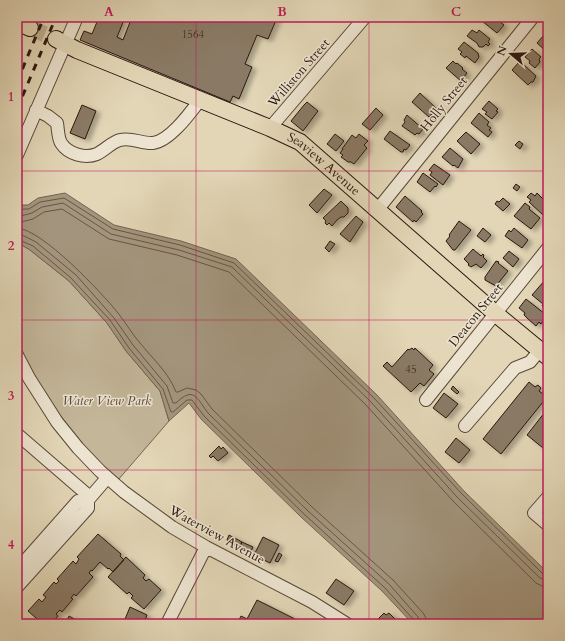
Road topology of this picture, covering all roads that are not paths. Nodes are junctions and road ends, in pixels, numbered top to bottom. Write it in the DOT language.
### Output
graph roads {
  1 [pos="77,17"];
  2 [pos="533,17"];
  3 [pos="359,19"];
  4 [pos="60,42"];
  5 [pos="200,100"];
  6 [pos="36,110"];
  7 [pos="270,128"];
  8 [pos="17,155"];
  9 [pos="378,209"];
  10 [pos="548,248"];
  11 [pos="496,314"];
  12 [pos="544,354"];
  13 [pos="17,355"];
  14 [pos="426,400"];
  15 [pos="465,426"];
  16 [pos="17,434"];
  17 [pos="107,478"];
  18 [pos="548,496"];
  19 [pos="89,499"];
  20 [pos="548,525"];
  21 [pos="206,547"];
  22 [pos="17,570"];
  23 [pos="17,587"];
  24 [pos="167,624"];
  25 [pos="347,624"];
  1 -- 4 [label="street"];
  2 -- 9 [label="street, Holly Street"];
  3 -- 7 [label="street, Williston Street"];
  4 -- 5 [label="main road, Seaview Avenue"];
  4 -- 6 [label="street"];
  5 -- 6 [label="street"];
  5 -- 7 [label="main road, Seaview Avenue"];
  6 -- 8 [label="street"];
  7 -- 9 [label="main road, Seaview Avenue"];
  9 -- 11 [label="main road, Seaview Avenue"];
  10 -- 11 [label="street, Deacon Street"];
  11 -- 12 [label="main road, Seaview Avenue"];
  11 -- 14 [label="street, Deacon Street"];
  12 -- 15 [label="street"];
  13 -- 17 [label="street, Waterview Avenue"];
  16 -- 19 [label="street"];
  17 -- 19 [label="street"];
  17 -- 21 [label="street, Waterview Avenue"];
  18 -- 20 [label="street"];
  19 -- 22 [label="street"];
  19 -- 23 [label="street"];
  21 -- 24 [label="street"];
  21 -- 25 [label="street, Waterview Avenue"];
}
